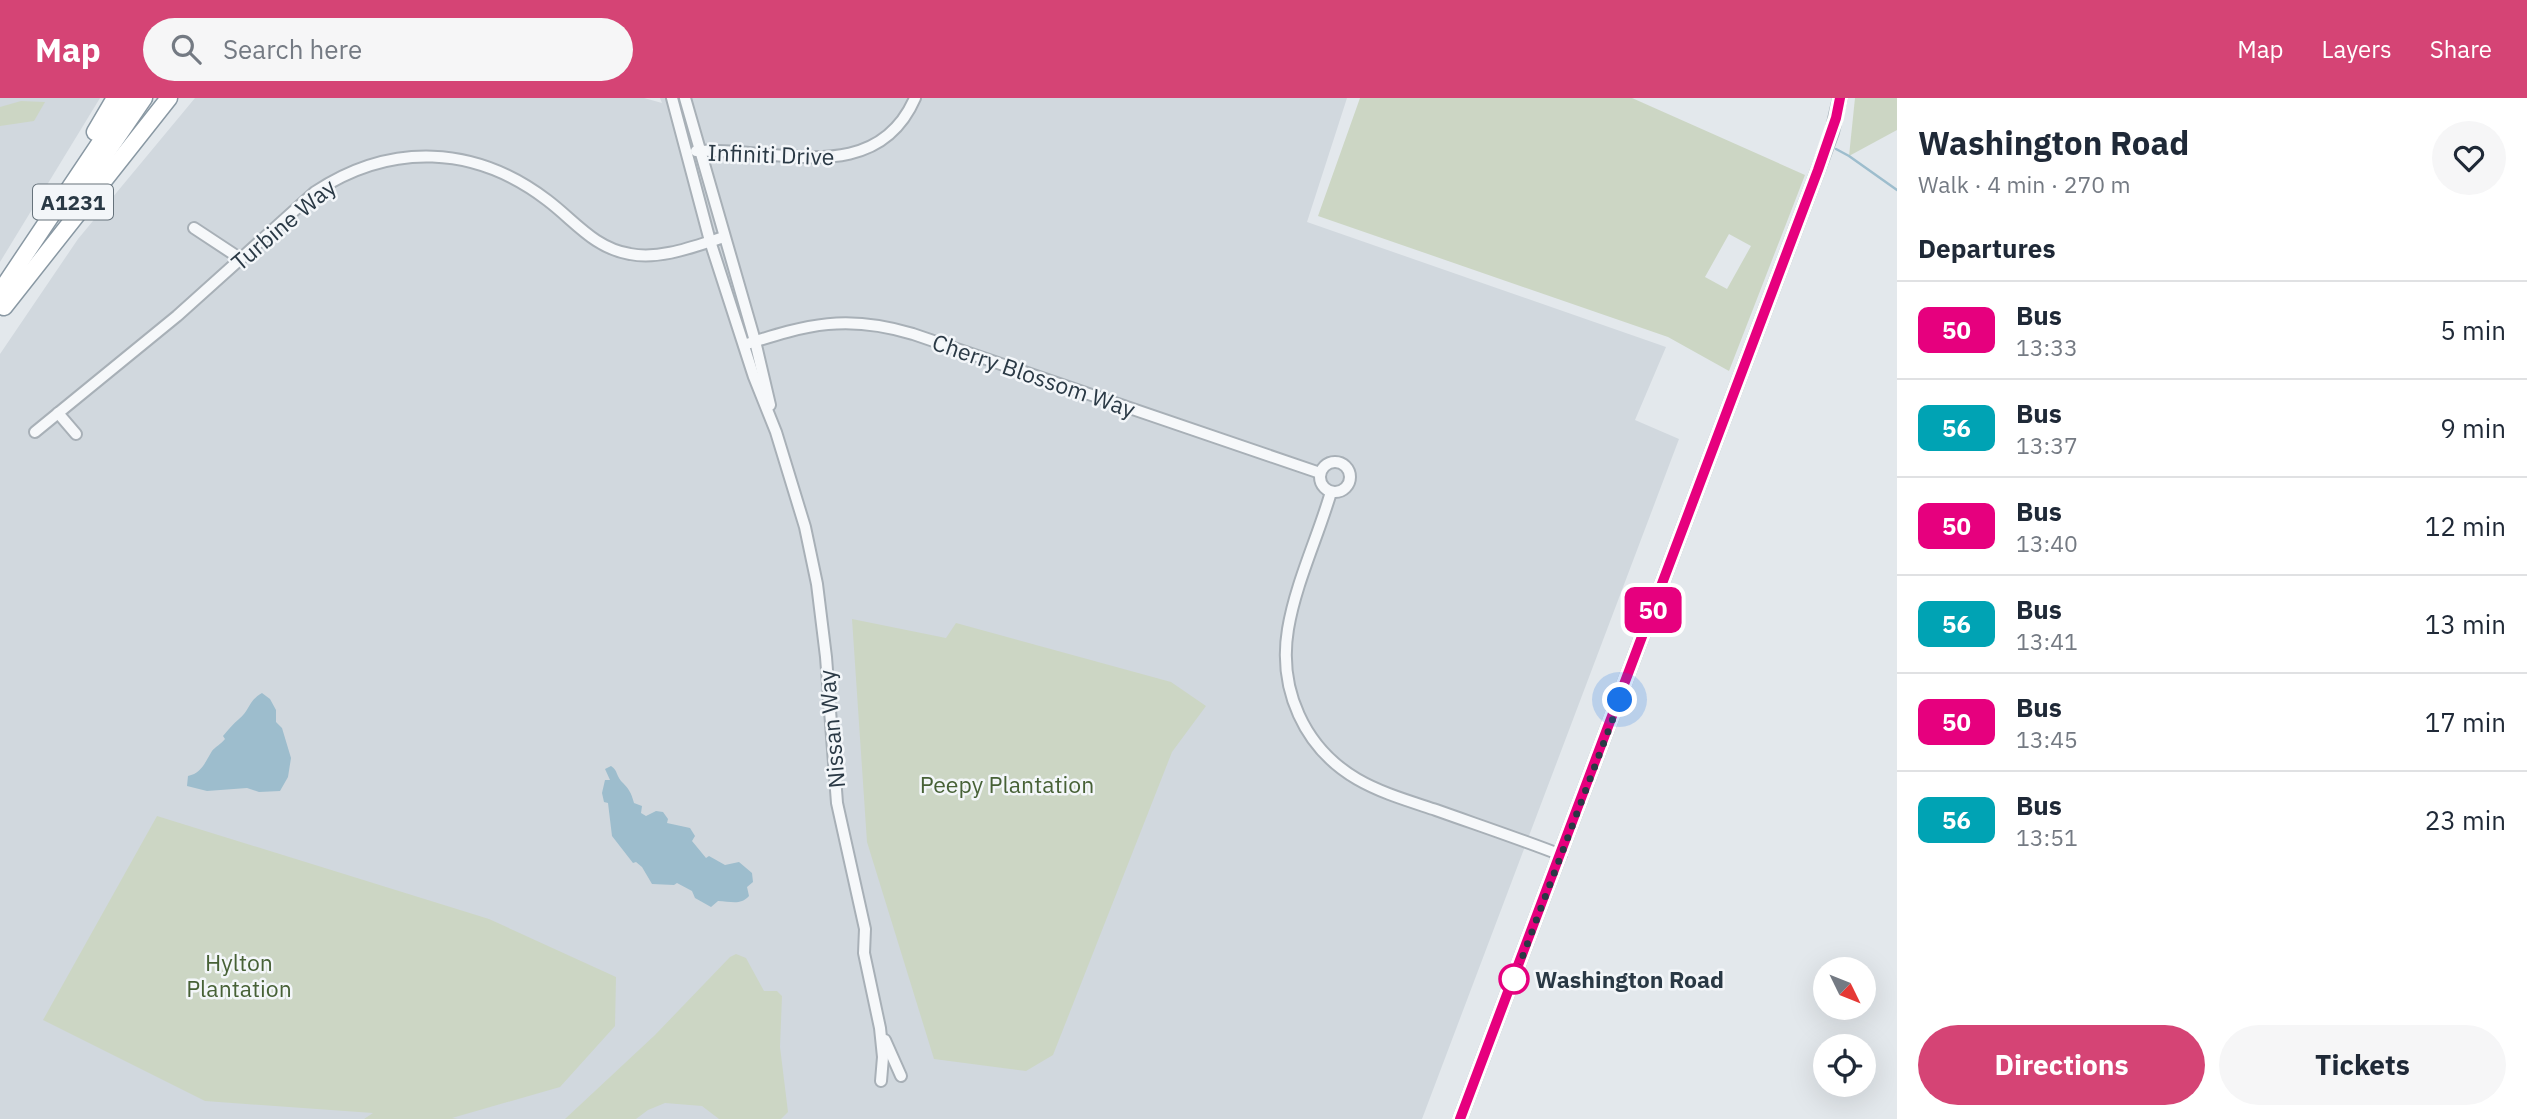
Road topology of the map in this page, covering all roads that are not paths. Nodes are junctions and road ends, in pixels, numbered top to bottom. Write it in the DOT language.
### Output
graph roads {
  1 [pos="115,98"];
  2 [pos="130,98"];
  3 [pos="144,98"];
  4 [pos="169,98"];
  5 [pos="672,98"];
  6 [pos="685,98"];
  7 [pos="915,98"];
  8 [pos="1840,98"];
  9 [pos="701,151"];
  10 [pos="687,152"];
  11 [pos="194,228"];
  12 [pos="724,237"];
  13 [pos="710,241"];
  14 [pos="241,258"];
  15 [pos="20,260"];
  16 [pos="1,304"];
  17 [pos="749,343"];
  18 [pos="58,413"];
  19 [pos="35,432"];
  20 [pos="76,434"];
  21 [pos="1320,473"];
  22 [pos="1331,492"];
  23 [pos="1561,855"];
  24 [pos="880,1028"];
  25 [pos="901,1076"];
  26 [pos="881,1081"];
  27 [pos="1460,1119"];
  1 -- 15 [label="highway"];
  2 -- 15 [label="highway, A1231"];
  3 -- 16 [label="highway, A1231"];
  4 -- 16 [label="highway, A1231"];
  5 -- 10 [label="street, Nissan Way"];
  6 -- 9 [label="street, Nissan Way"];
  7 -- 9 [label="street, Infiniti Drive"];
  8 -- 23 [label="main road"];
  9 -- 10 [label="street, Infiniti Drive"];
  9 -- 12 [label="street, Nissan Way"];
  10 -- 13 [label="street, Nissan Way"];
  11 -- 14 [label="street"];
  12 -- 13 [label="street, Turbine Way"];
  12 -- 17 [label="street, Nissan Way"];
  13 -- 14 [label="street, Turbine Way"];
  13 -- 17 [label="street, Nissan Way"];
  14 -- 18 [label="street, Turbine Way"];
  15 -- 16 [label="highway, A1231"];
  17 -- 21 [label="street, Cherry Blossom Way"];
  17 -- 24 [label="street, Nissan Way"];
  18 -- 19 [label="street, Turbine Way"];
  18 -- 20 [label="street"];
  21 -- 22 [label="street"];
  21 -- 22 [label="street, Cherry Blossom Way"];
  22 -- 23 [label="street, Cherry Blossom Way"];
  23 -- 27 [label="main road"];
  24 -- 25 [label="street"];
  24 -- 26 [label="street"];
}
